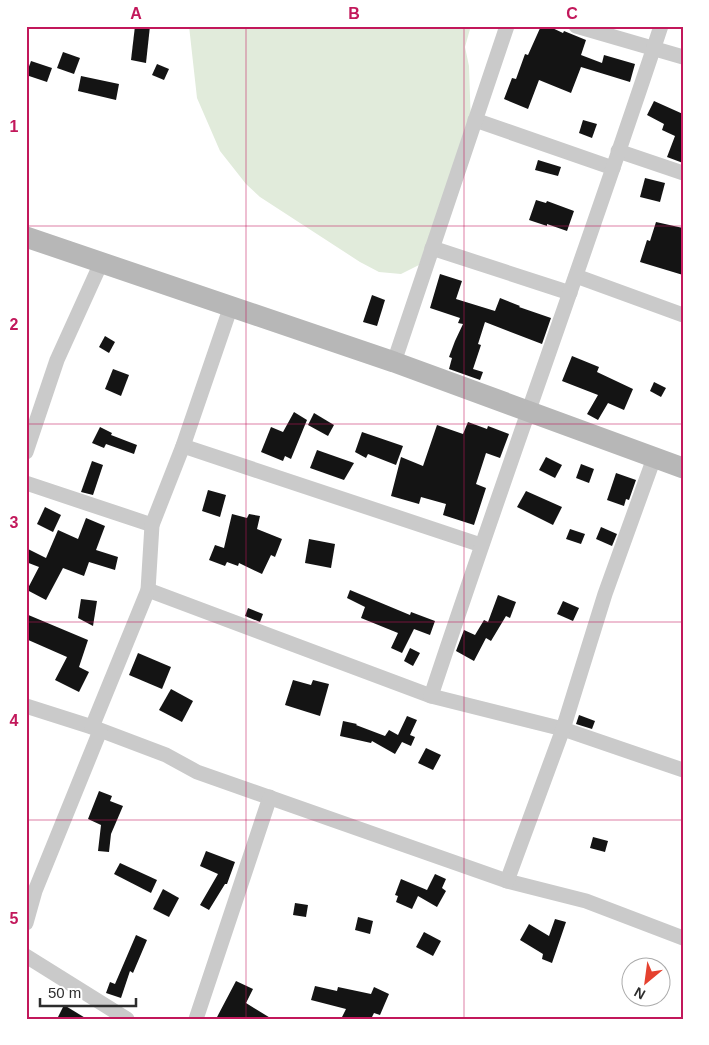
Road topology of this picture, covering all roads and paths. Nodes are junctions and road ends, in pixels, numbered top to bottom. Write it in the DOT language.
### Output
graph roads {
  1 [pos="507,26"];
  2 [pos="576,26"];
  3 [pos="661,26"];
  4 [pos="654,48"];
  5 [pos="683,57"];
  6 [pos="475,120"];
  7 [pos="618,152"];
  8 [pos="613,168"];
  9 [pos="683,173"];
  10 [pos="26,237"];
  11 [pos="432,248"];
  12 [pos="101,263"];
  13 [pos="576,276"];
  14 [pos="570,293"];
  15 [pos="231,306"];
  16 [pos="683,316"];
  17 [pos="394,362"];
  18 [pos="527,412"];
  19 [pos="183,446"];
  20 [pos="26,452"];
  21 [pos="654,458"];
  22 [pos="683,468"];
  23 [pos="26,483"];
  24 [pos="152,525"];
  25 [pos="481,546"];
  26 [pos="148,590"];
  27 [pos="431,696"];
  28 [pos="26,706"];
  29 [pos="96,729"];
  30 [pos="563,729"];
  31 [pos="683,770"];
  32 [pos="270,797"];
  33 [pos="507,880"];
  34 [pos="26,923"];
  35 [pos="683,938"];
  36 [pos="26,956"];
  37 [pos="127,1019"];
  38 [pos="196,1019"];
  1 -- 6 [label="street"];
  2 -- 4 [label="street"];
  3 -- 4 [label="street"];
  4 -- 5 [label="street"];
  4 -- 7 [label="street"];
  6 -- 8 [label="street"];
  6 -- 11 [label="street"];
  7 -- 8 [label="street"];
  7 -- 9 [label="street"];
  8 -- 13 [label="street"];
  10 -- 12 [label="street"];
  11 -- 14 [label="street"];
  11 -- 17 [label="street"];
  12 -- 15 [label="street"];
  12 -- 20 [label="street"];
  13 -- 14 [label="street"];
  13 -- 16 [label="street"];
  14 -- 18 [label="street"];
  15 -- 17 [label="street"];
  15 -- 19 [label="street"];
  17 -- 18 [label="street"];
  18 -- 21 [label="street"];
  18 -- 25 [label="street"];
  19 -- 24 [label="street"];
  19 -- 25 [label="street"];
  21 -- 22 [label="street"];
  21 -- 30 [label="street"];
  23 -- 24 [label="street"];
  24 -- 26 [label="street"];
  25 -- 27 [label="street"];
  26 -- 27 [label="street"];
  26 -- 29 [label="street"];
  27 -- 30 [label="street"];
  28 -- 29 [label="street"];
  29 -- 32 [label="street"];
  29 -- 34 [label="street"];
  30 -- 31 [label="street"];
  30 -- 33 [label="street"];
  32 -- 33 [label="street"];
  32 -- 38 [label="street"];
  33 -- 35 [label="street"];
  36 -- 37 [label="street"];
}
